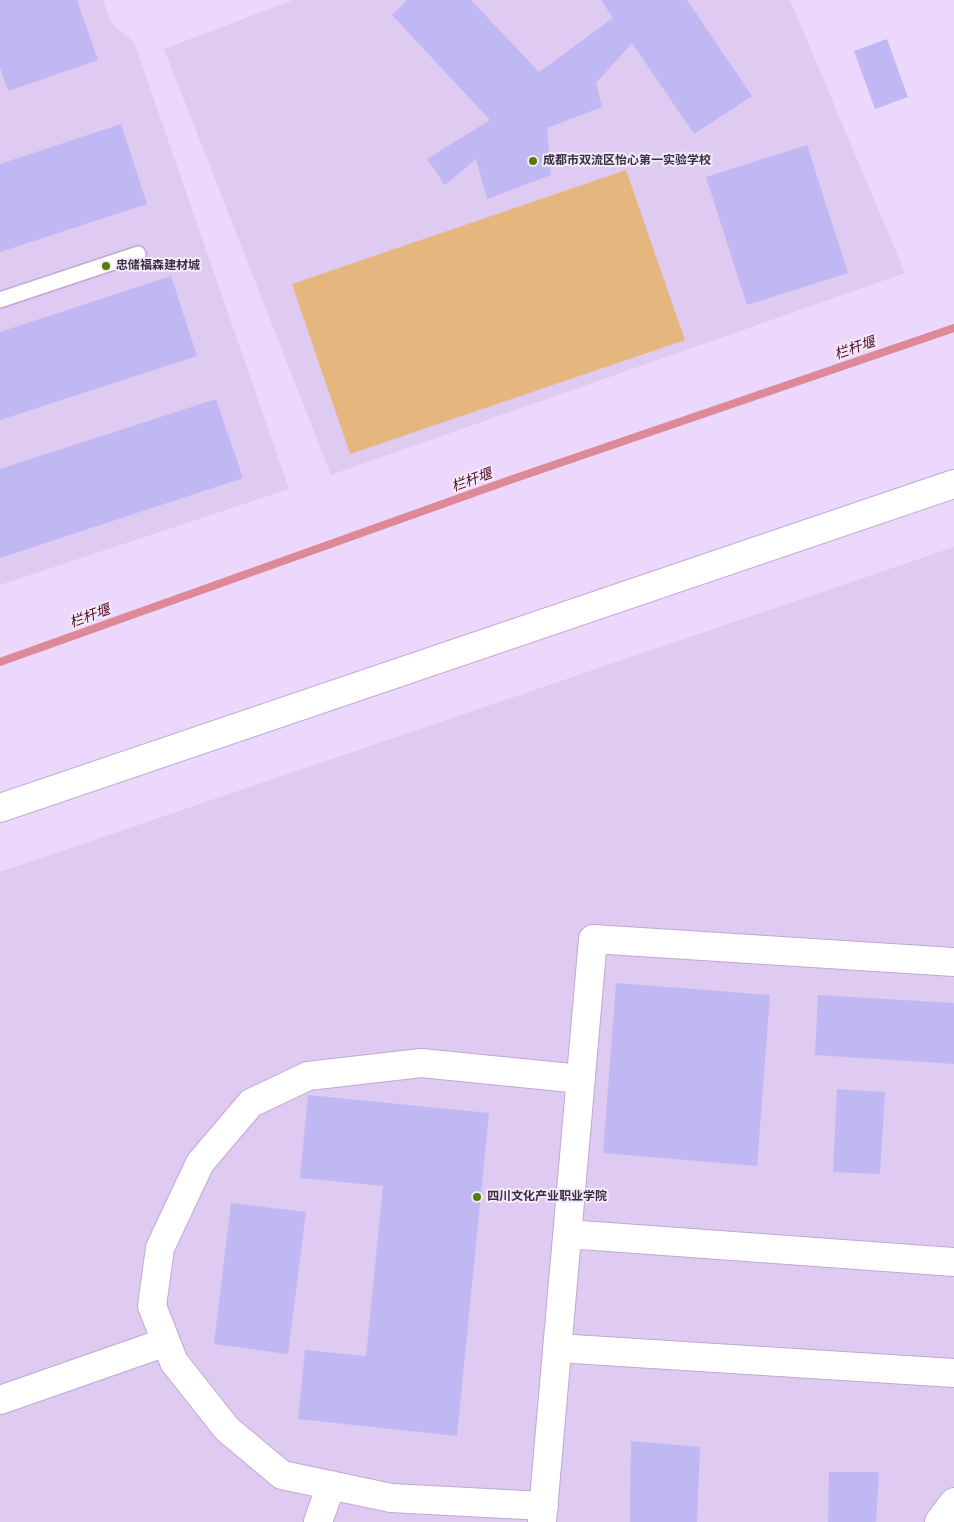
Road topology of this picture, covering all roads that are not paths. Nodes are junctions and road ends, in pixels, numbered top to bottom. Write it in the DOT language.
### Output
graph roads {
  1 [pos="138,254"];
  2 [pos="0,300"];
  3 [pos="954,484"];
  4 [pos="0,808"];
  5 [pos="954,962"];
  6 [pos="581,1079"];
  7 [pos="567,1234"];
  8 [pos="954,1262"];
  9 [pos="166,1342"];
  10 [pos="557,1348"];
  11 [pos="954,1373"];
  12 [pos="0,1400"];
  13 [pos="331,1485"];
  14 [pos="954,1502"];
  15 [pos="543,1514"];
  16 [pos="318,1522"];
  17 [pos="939,1522"];
  1 -- 2 [label="lane"];
  3 -- 4 [label="street"];
  5 -- 6 [label="street"];
  6 -- 7 [label="street"];
  6 -- 9 [label="street"];
  7 -- 8 [label="street"];
  7 -- 10 [label="street"];
  9 -- 12 [label="street"];
  9 -- 13 [label="street"];
  10 -- 11 [label="street"];
  10 -- 15 [label="street"];
  13 -- 15 [label="street"];
  13 -- 16 [label="street"];
  14 -- 17 [label="street"];
}
